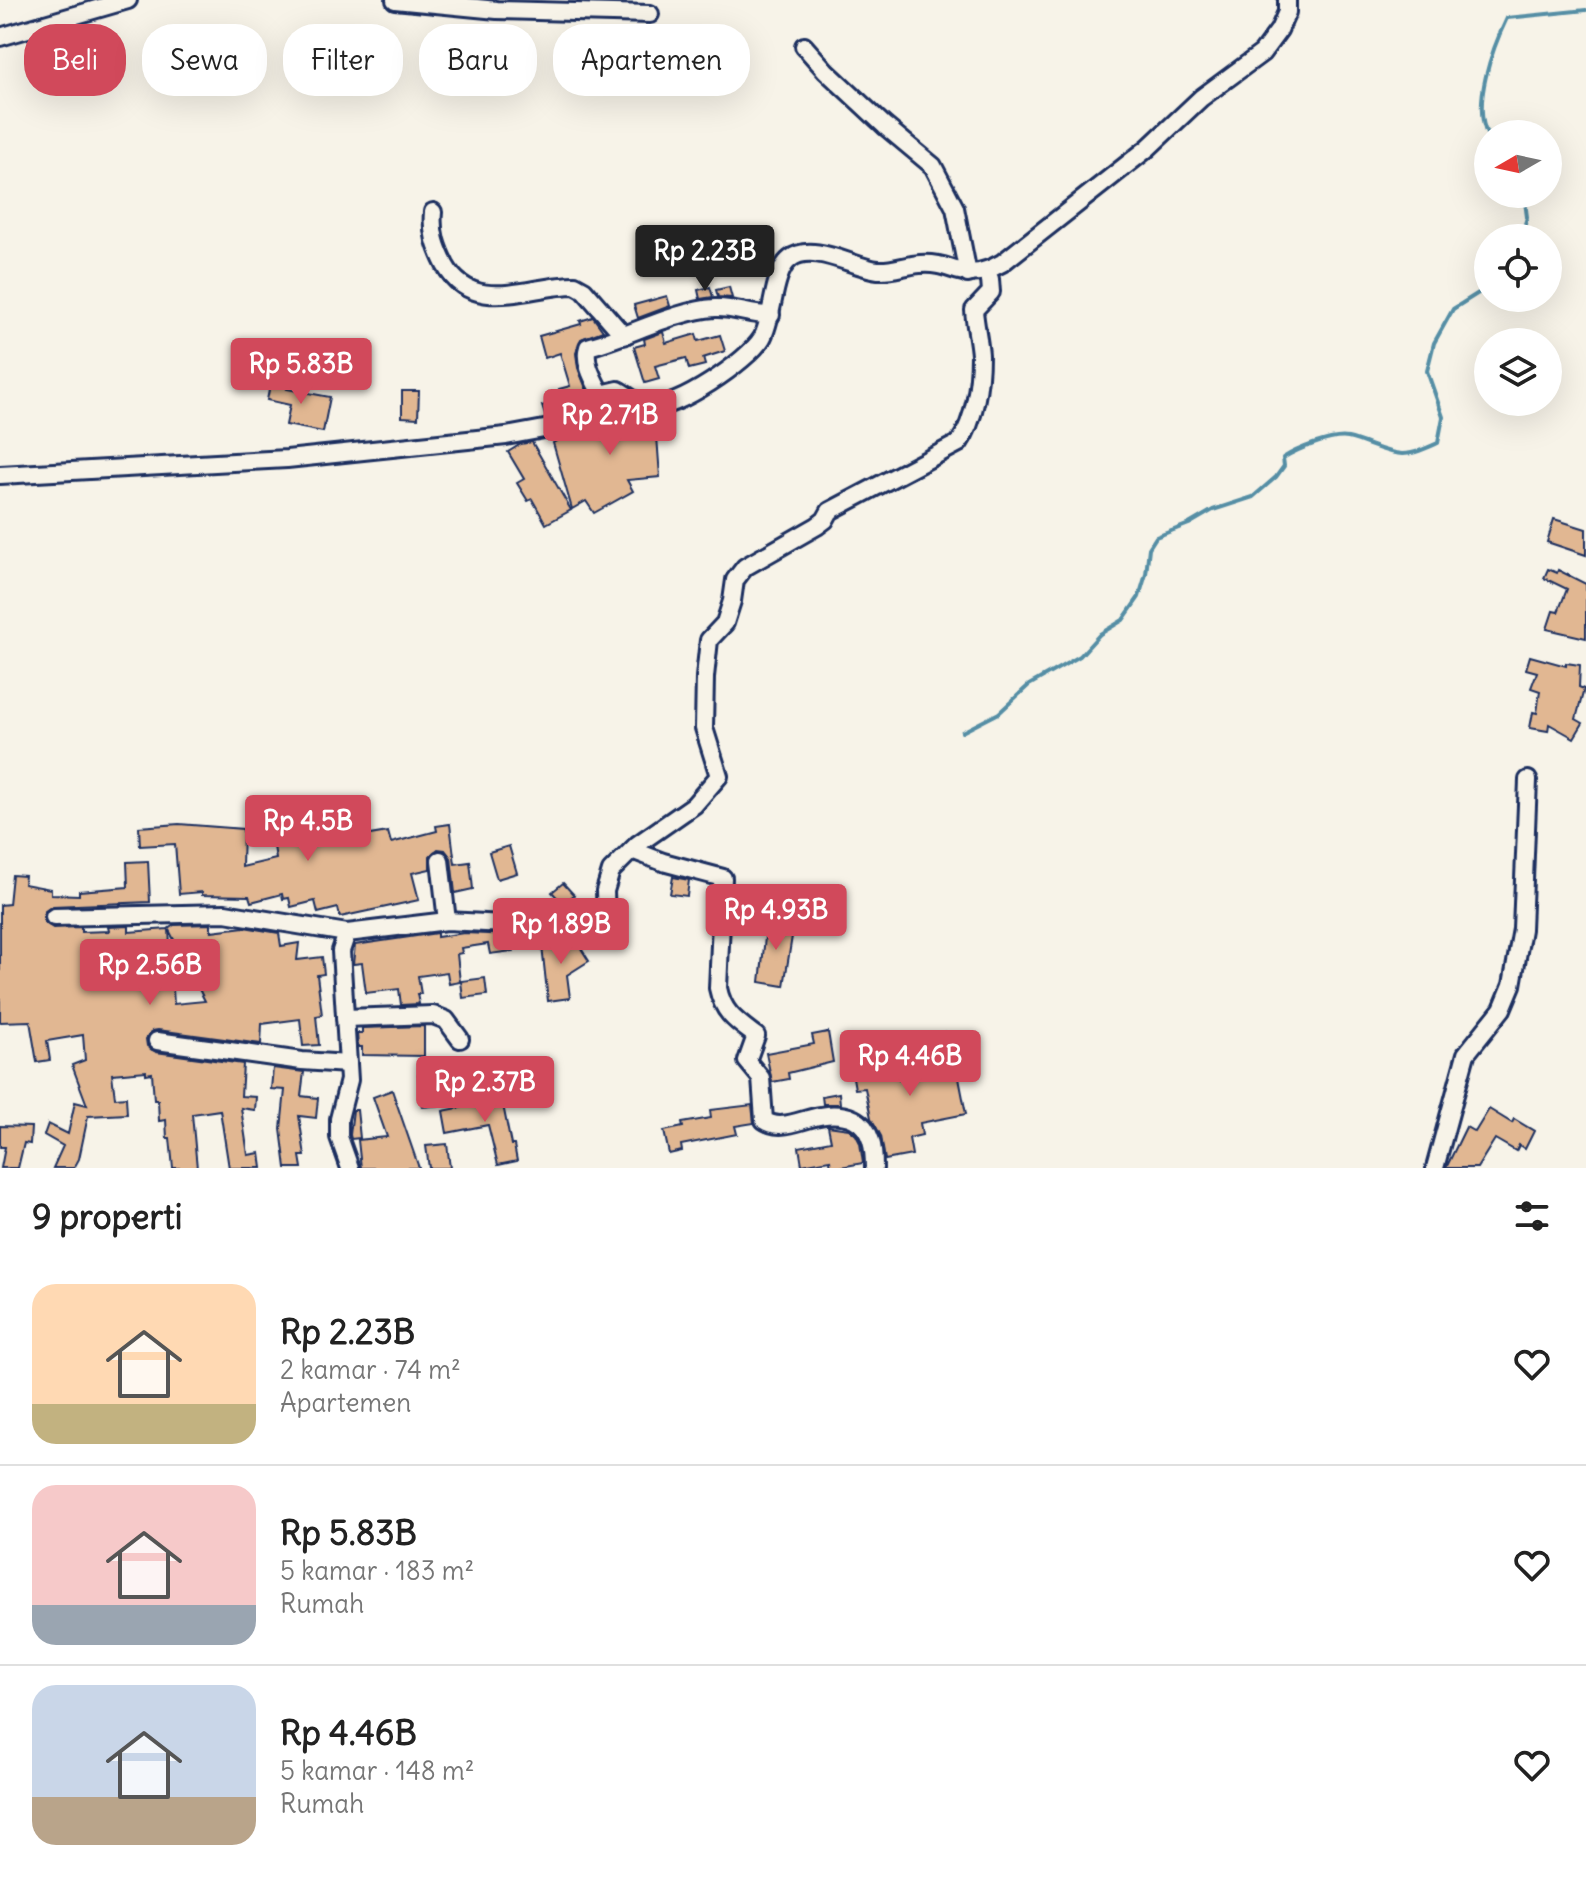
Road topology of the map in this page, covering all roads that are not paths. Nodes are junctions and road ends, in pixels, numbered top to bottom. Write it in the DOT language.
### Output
graph roads {
  1 [pos="128,0"];
  2 [pos="395,0"];
  3 [pos="1287,0"];
  4 [pos="564,6"];
  5 [pos="650,14"];
  6 [pos="0,37"];
  7 [pos="804,46"];
  8 [pos="433,212"];
  9 [pos="977,273"];
  10 [pos="771,315"];
  11 [pos="624,336"];
  12 [pos="601,394"];
  13 [pos="0,475"];
  14 [pos="1528,780"];
  15 [pos="635,847"];
  16 [pos="440,860"];
  17 [pos="54,917"];
  18 [pos="447,921"];
  19 [pos="347,933"];
  20 [pos="345,1018"];
  21 [pos="460,1039"];
  22 [pos="157,1041"];
  23 [pos="348,1064"];
  24 [pos="350,1168"];
  25 [pos="874,1168"];
  26 [pos="1435,1168"];
  1 -- 6 [label="street"];
  2 -- 4 [label="street"];
  3 -- 9 [label="street"];
  4 -- 5 [label="street"];
  7 -- 9 [label="street"];
  8 -- 11 [label="street"];
  9 -- 10 [label="street"];
  9 -- 15 [label="street"];
  10 -- 11 [label="street"];
  10 -- 12 [label="street"];
  11 -- 12 [label="street"];
  12 -- 13 [label="street"];
  14 -- 26 [label="street"];
  15 -- 18 [label="street"];
  15 -- 25 [label="street"];
  16 -- 18 [label="street"];
  17 -- 19 [label="street"];
  18 -- 19 [label="street"];
  19 -- 20 [label="street"];
  20 -- 21 [label="street"];
  20 -- 23 [label="street"];
  22 -- 23 [label="street"];
  23 -- 24 [label="street"];
}
